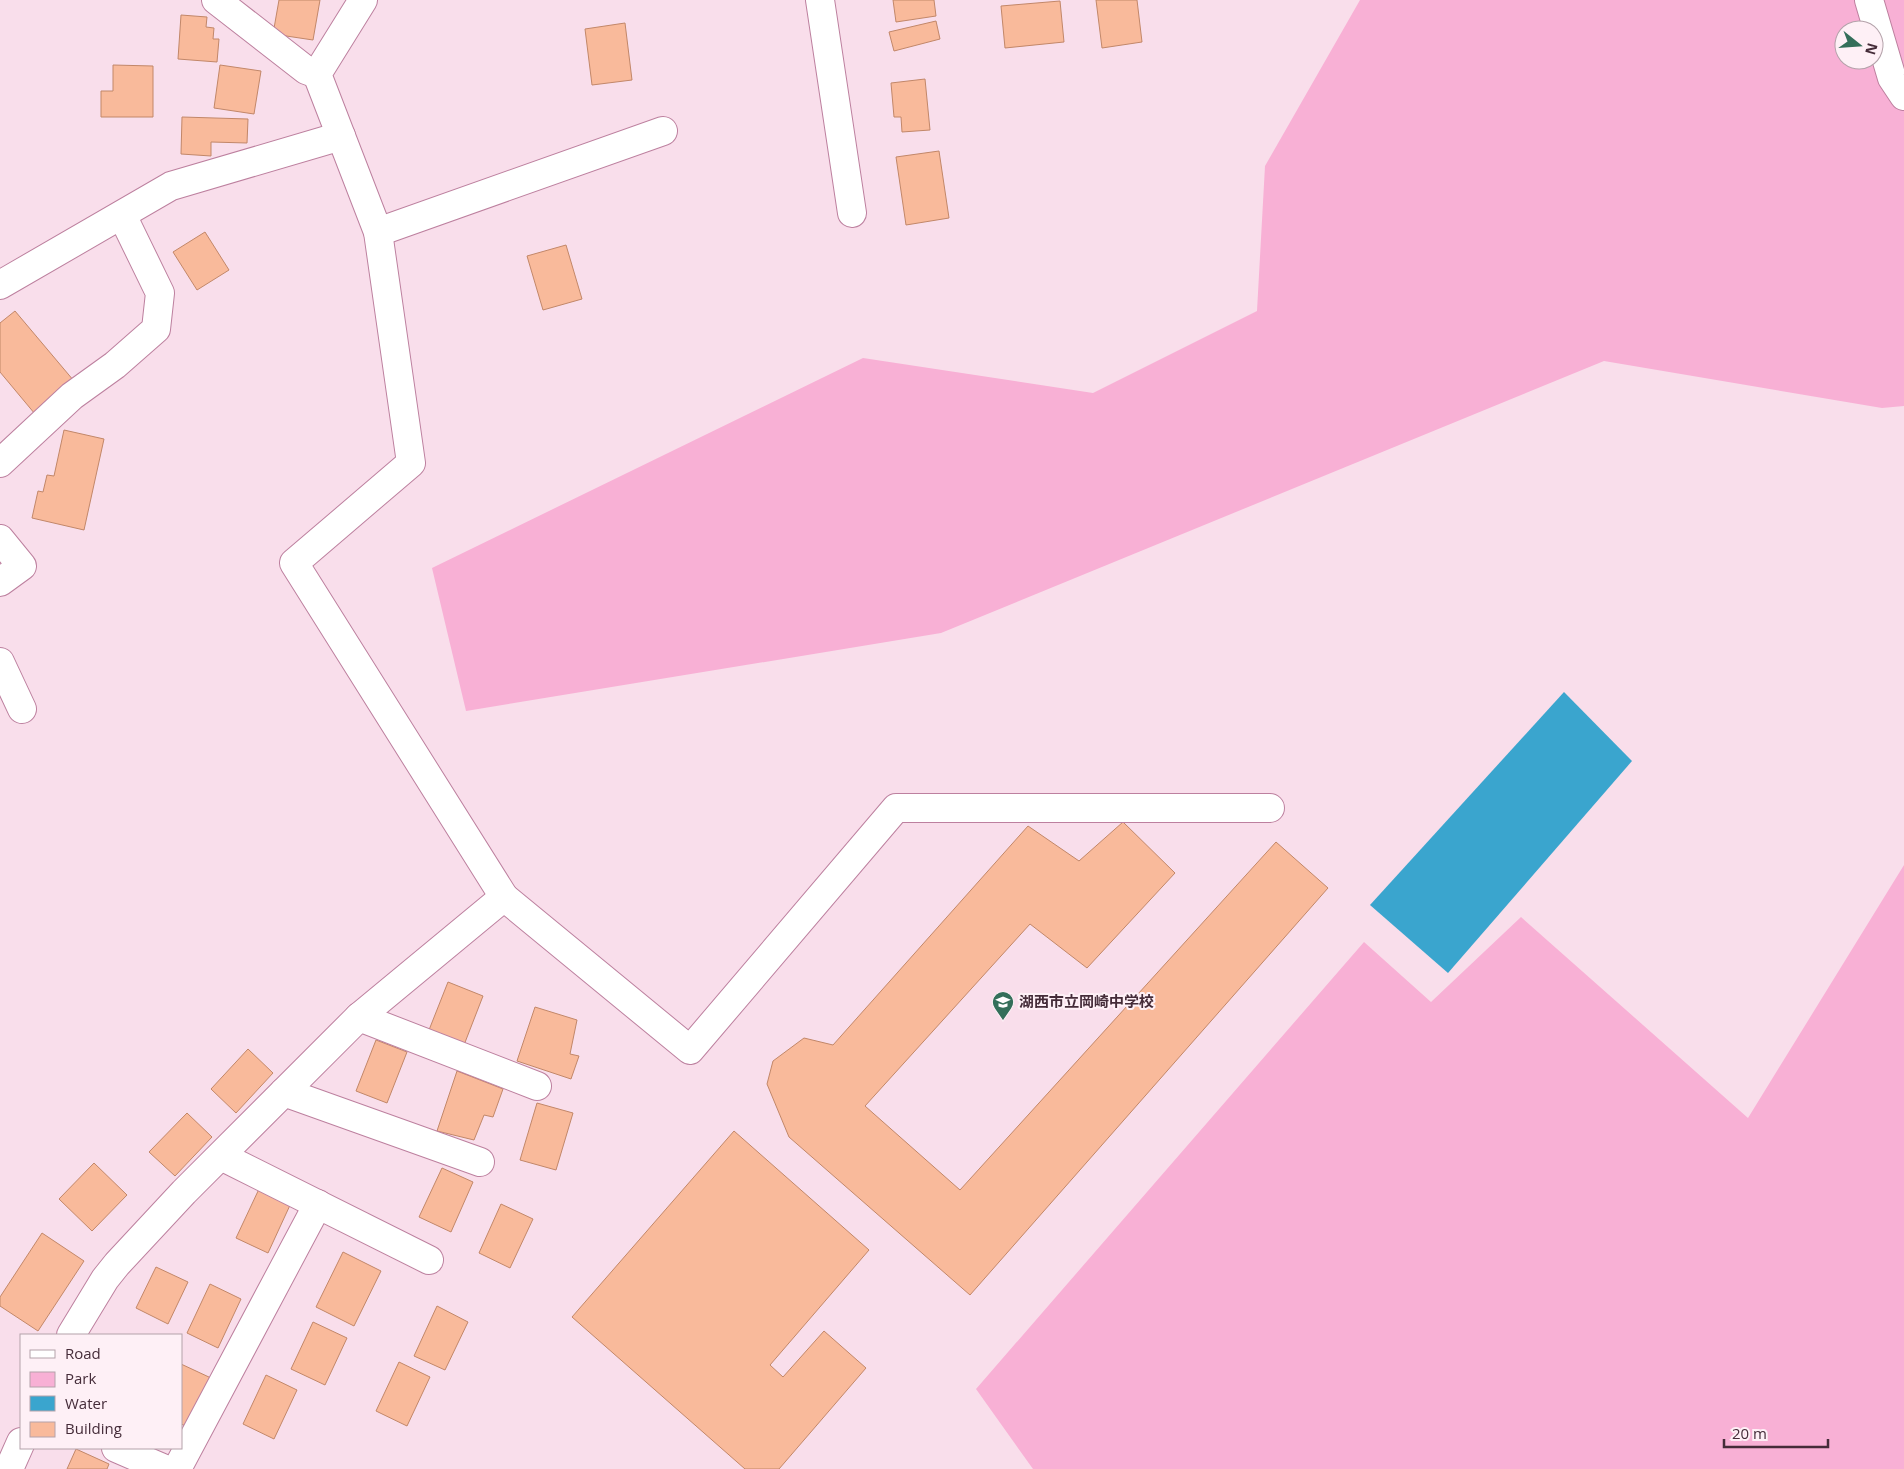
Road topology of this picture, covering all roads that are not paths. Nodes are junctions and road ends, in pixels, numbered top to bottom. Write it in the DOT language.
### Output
graph roads {
  1 [pos="216,0"];
  2 [pos="363,0"];
  3 [pos="820,0"];
  4 [pos="1869,0"];
  5 [pos="317,74"];
  6 [pos="1904,96"];
  7 [pos="663,131"];
  8 [pos="341,136"];
  9 [pos="852,213"];
  10 [pos="122,215"];
  11 [pos="378,232"];
  12 [pos="0,285"];
  13 [pos="3,456"];
  14 [pos="0,539"];
  15 [pos="0,582"];
  16 [pos="0,662"];
  17 [pos="22,709"];
  18 [pos="1270,808"];
  19 [pos="504,897"];
  20 [pos="359,1016"];
  21 [pos="537,1086"];
  22 [pos="284,1092"];
  23 [pos="221,1156"];
  24 [pos="480,1162"];
  25 [pos="318,1204"];
  26 [pos="429,1260"];
  27 [pos="72,1334"];
  28 [pos="20,1444"];
  29 [pos="118,1449"];
  30 [pos="9,1469"];
  31 [pos="166,1469"];
  32 [pos="177,1469"];
  1 -- 5 [label="street"];
  2 -- 5 [label="street"];
  3 -- 9 [label="street"];
  4 -- 6 [label="street"];
  5 -- 8 [label="street"];
  7 -- 11 [label="street"];
  8 -- 10 [label="street"];
  8 -- 11 [label="street"];
  10 -- 12 [label="street"];
  10 -- 13 [label="street"];
  11 -- 19 [label="street"];
  14 -- 15 [label="street"];
  16 -- 17 [label="street"];
  18 -- 19 [label="street"];
  19 -- 20 [label="street"];
  20 -- 21 [label="street"];
  20 -- 22 [label="street"];
  22 -- 23 [label="street"];
  22 -- 24 [label="street"];
  23 -- 25 [label="street"];
  23 -- 27 [label="street"];
  25 -- 26 [label="street"];
  25 -- 32 [label="street"];
  28 -- 30 [label="street"];
  29 -- 31 [label="street"];
}
